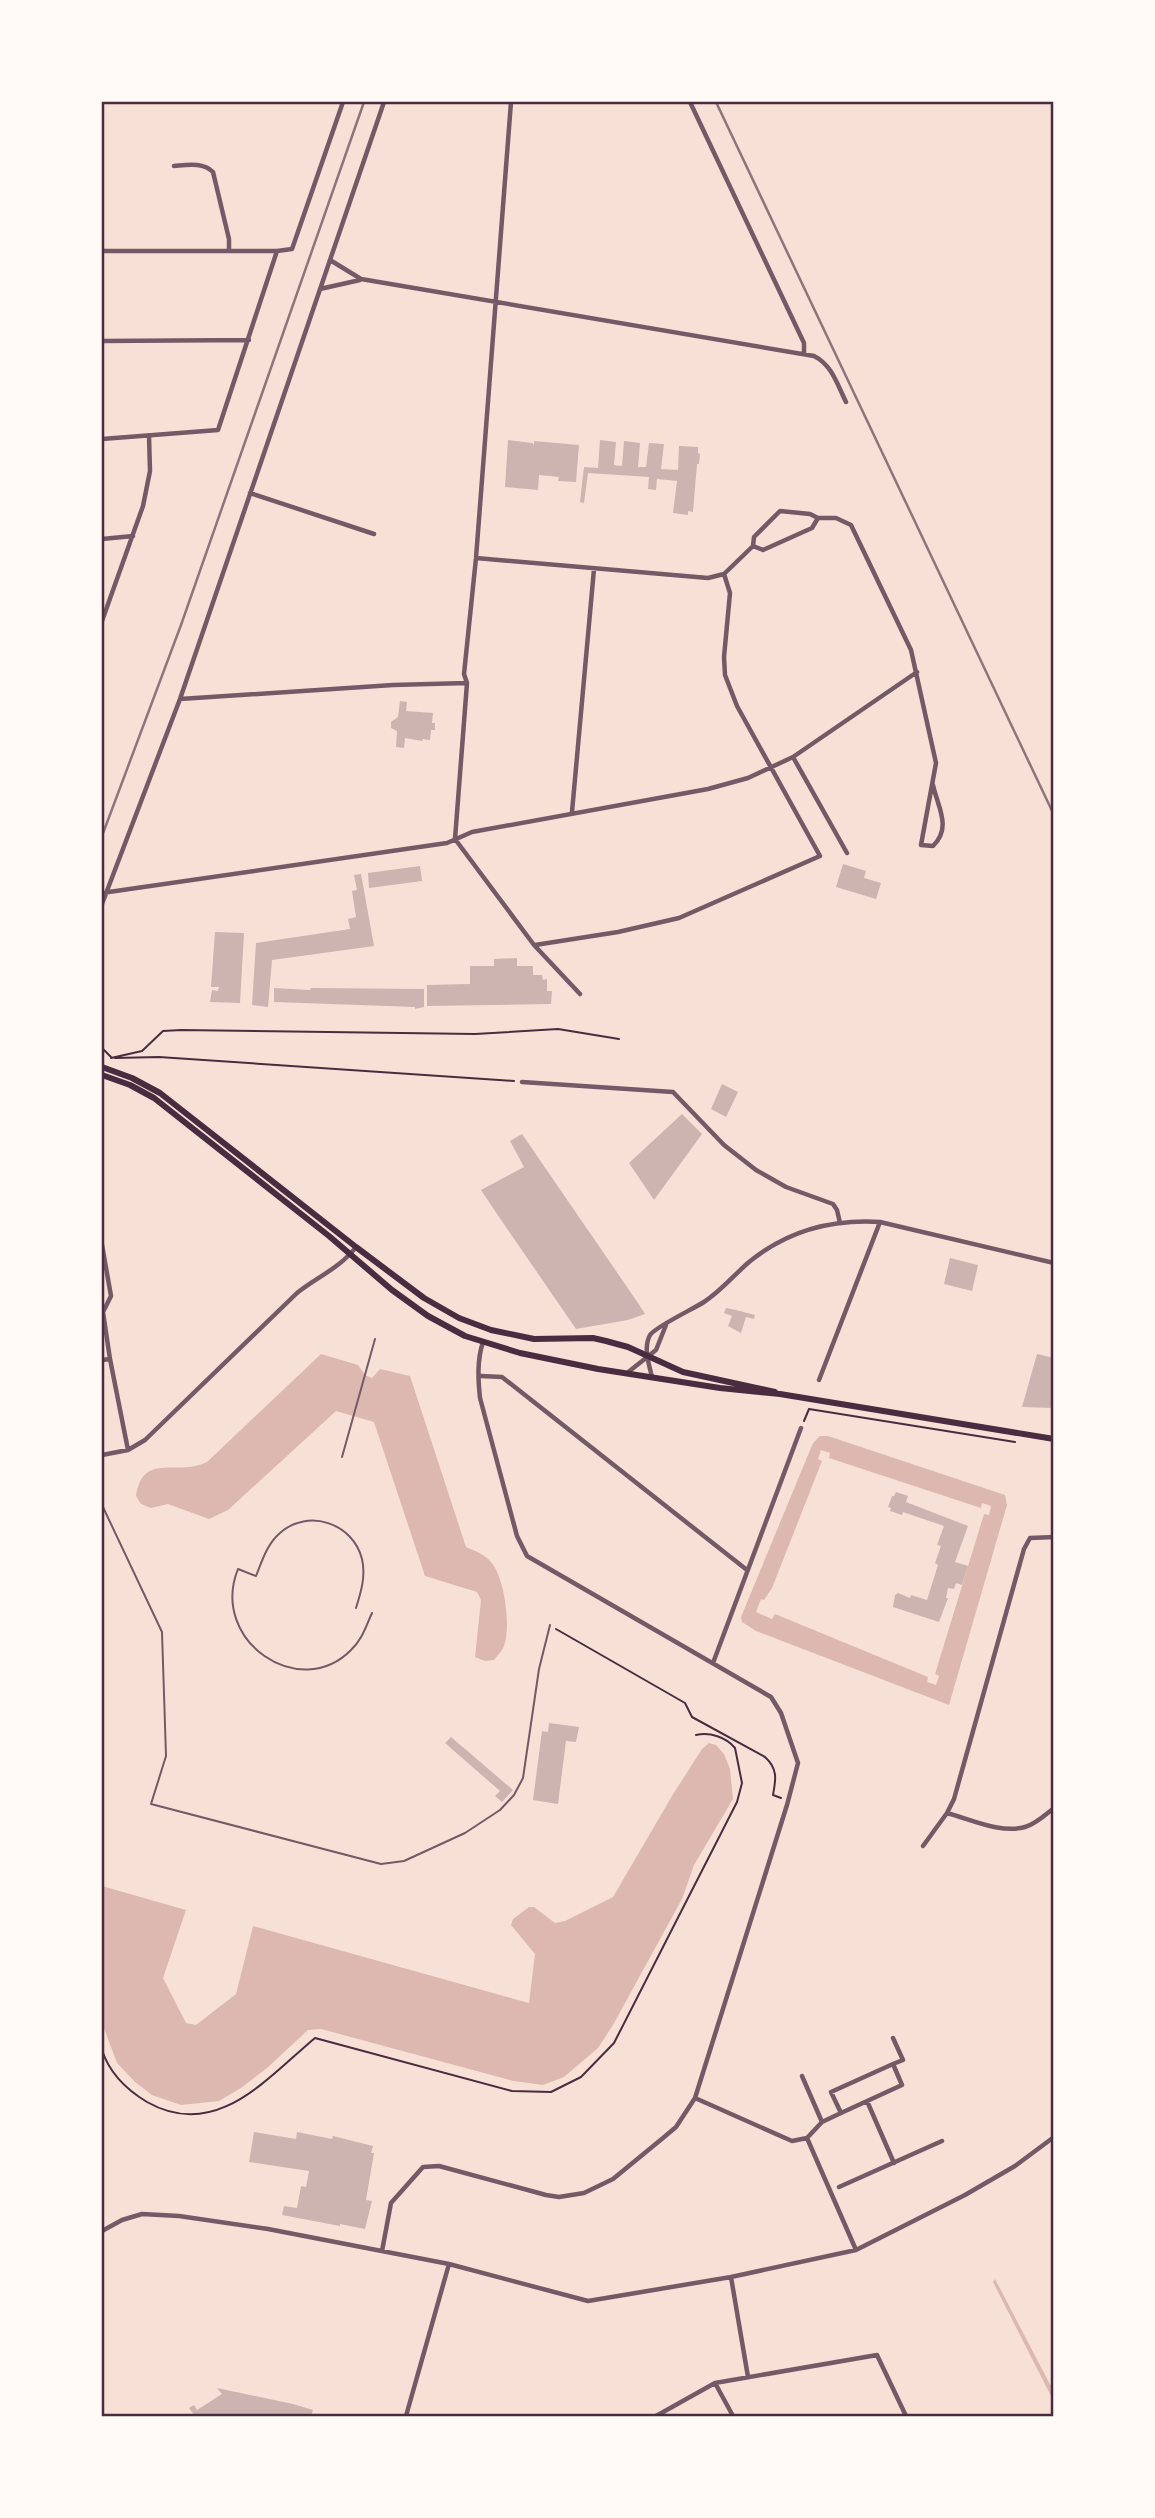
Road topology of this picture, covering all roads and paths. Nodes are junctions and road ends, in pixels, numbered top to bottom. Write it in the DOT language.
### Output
graph roads {
  1 [pos="343,102"];
  2 [pos="384,102"];
  3 [pos="511,102"];
  4 [pos="690,102"];
  5 [pos="174,166"];
  6 [pos="102,251"];
  7 [pos="229,251"];
  8 [pos="277,251"];
  9 [pos="330,260"];
  10 [pos="361,279"];
  11 [pos="320,289"];
  12 [pos="495,303"];
  13 [pos="249,340"];
  14 [pos="102,341"];
  15 [pos="804,354"];
  16 [pos="846,402"];
  17 [pos="149,436"];
  18 [pos="102,439"];
  19 [pos="250,493"];
  20 [pos="818,518"];
  21 [pos="374,534"];
  22 [pos="133,536"];
  23 [pos="102,538"];
  24 [pos="753,546"];
  25 [pos="476,558"];
  26 [pos="594,569"];
  27 [pos="724,574"];
  28 [pos="102,621"];
  29 [pos="917,672"];
  30 [pos="467,683"];
  31 [pos="180,698"];
  32 [pos="793,757"];
  33 [pos="772,768"];
  34 [pos="933,785"];
  35 [pos="572,812"];
  36 [pos="456,839"];
  37 [pos="847,853"];
  38 [pos="104,892"];
  39 [pos="102,904"];
  40 [pos="534,945"];
  41 [pos="580,994"];
  42 [pos="619,1039"];
  43 [pos="102,1048"];
  44 [pos="111,1058"];
  45 [pos="102,1067"];
  46 [pos="102,1075"];
  47 [pos="522,1082"];
  48 [pos="880,1222"];
  49 [pos="840,1223"];
  50 [pos="102,1245"];
  51 [pos="356,1247"];
  52 [pos="350,1255"];
  53 [pos="1054,1263"];
  54 [pos="102,1312"];
  55 [pos="667,1324"];
  56 [pos="375,1339"];
  57 [pos="483,1342"];
  58 [pos="647,1355"];
  59 [pos="110,1359"];
  60 [pos="102,1360"];
  61 [pos="626,1373"];
  62 [pos="481,1376"];
  63 [pos="652,1377"];
  64 [pos="819,1380"];
  65 [pos="780,1394"];
  66 [pos="801,1428"];
  67 [pos="1054,1438"];
  68 [pos="1020,1442"];
  69 [pos="128,1450"];
  70 [pos="102,1455"];
  71 [pos="342,1457"];
  72 [pos="102,1505"];
  73 [pos="327,1514"];
  74 [pos="325,1522"];
  75 [pos="1054,1537"];
  76 [pos="747,1570"];
  77 [pos="356,1608"];
  78 [pos="372,1613"];
  79 [pos="550,1625"];
  80 [pos="712,1664"];
  81 [pos="696,1735"];
  82 [pos="773,1795"];
  83 [pos="1054,1808"];
  84 [pos="947,1813"];
  85 [pos="923,1846"];
  86 [pos="892,2038"];
  87 [pos="102,2050"];
  88 [pos="893,2064"];
  89 [pos="802,2076"];
  90 [pos="695,2098"];
  91 [pos="867,2101"];
  92 [pos="841,2113"];
  93 [pos="822,2122"];
  94 [pos="1054,2137"];
  95 [pos="807,2138"];
  96 [pos="942,2141"];
  97 [pos="894,2163"];
  98 [pos="839,2187"];
  99 [pos="102,2231"];
  100 [pos="856,2250"];
  101 [pos="382,2251"];
  102 [pos="449,2264"];
  103 [pos="731,2277"];
  104 [pos="748,2377"];
  105 [pos="715,2383"];
  106 [pos="406,2417"];
  107 [pos="656,2417"];
  108 [pos="733,2417"];
  109 [pos="906,2417"];
  1 -- 8 [label="street"];
  2 -- 9 [label="street"];
  3 -- 12 [label="street"];
  4 -- 15 [label="street"];
  5 -- 7 [label="street"];
  6 -- 7 [label="street"];
  7 -- 8 [label="street"];
  8 -- 13 [label="street"];
  9 -- 10 [label="street"];
  9 -- 11 [label="street"];
  10 -- 11 [label="street"];
  10 -- 12 [label="street"];
  11 -- 19 [label="street"];
  12 -- 15 [label="street"];
  12 -- 25 [label="street"];
  13 -- 14 [label="street"];
  13 -- 17 [label="street"];
  15 -- 16 [label="street"];
  17 -- 18 [label="street"];
  17 -- 22 [label="street"];
  19 -- 21 [label="street"];
  19 -- 31 [label="street"];
  20 -- 24 [label="street"];
  20 -- 24 [label="street"];
  20 -- 29 [label="street"];
  22 -- 23 [label="street"];
  22 -- 28 [label="street"];
  24 -- 27 [label="street"];
  25 -- 26 [label="street"];
  25 -- 30 [label="street"];
  26 -- 27 [label="street"];
  26 -- 35 [label="street"];
  27 -- 33 [label="street"];
  29 -- 32 [label="street"];
  29 -- 34 [label="street"];
  30 -- 31 [label="street"];
  30 -- 36 [label="street"];
  31 -- 38 [label="street"];
  32 -- 33 [label="street"];
  32 -- 37 [label="street"];
  33 -- 35 [label="street"];
  33 -- 40 [label="street"];
  34 -- 34 [label="street"];
  35 -- 36 [label="street"];
  36 -- 38 [label="street"];
  36 -- 40 [label="street"];
  38 -- 39 [label="street"];
  40 -- 41 [label="street"];
  42 -- 44 [label="path"];
  43 -- 44 [label="path"];
  44 -- 47 [label="path"];
  45 -- 51 [label="main road"];
  46 -- 52 [label="main road"];
  47 -- 49 [label="street"];
  48 -- 49 [label="street"];
  48 -- 53 [label="street"];
  48 -- 64 [label="street"];
  49 -- 55 [label="street"];
  50 -- 54 [label="street"];
  51 -- 52 [label="street"];
  51 -- 58 [label="main road"];
  52 -- 57 [label="main road"];
  52 -- 69 [label="street"];
  54 -- 59 [label="street"];
  55 -- 58 [label="street"];
  55 -- 58 [label="street"];
  56 -- 71 [label="lane"];
  57 -- 61 [label="main road"];
  57 -- 62 [label="street"];
  58 -- 61 [label="street"];
  58 -- 63 [label="street"];
  58 -- 65 [label="main road"];
  59 -- 60 [label="street"];
  59 -- 69 [label="street"];
  61 -- 63 [label="main road"];
  62 -- 76 [label="street"];
  62 -- 80 [label="street"];
  63 -- 65 [label="main road"];
  65 -- 67 [label="main road"];
  66 -- 68 [label="path"];
  66 -- 76 [label="street"];
  69 -- 70 [label="street"];
  72 -- 79 [label="lane"];
  73 -- 74 [label="lane"];
  74 -- 77 [label="lane"];
  74 -- 78 [label="lane"];
  75 -- 84 [label="street"];
  76 -- 80 [label="street"];
  79 -- 82 [label="path"];
  80 -- 90 [label="street"];
  81 -- 87 [label="path"];
  83 -- 84 [label="street"];
  84 -- 85 [label="street"];
  86 -- 88 [label="street"];
  88 -- 91 [label="street"];
  88 -- 92 [label="street"];
  89 -- 93 [label="street"];
  90 -- 95 [label="street"];
  90 -- 101 [label="street"];
  91 -- 92 [label="street"];
  91 -- 97 [label="street"];
  92 -- 93 [label="street"];
  93 -- 95 [label="street"];
  94 -- 100 [label="street"];
  95 -- 100 [label="street"];
  96 -- 97 [label="street"];
  97 -- 98 [label="street"];
  99 -- 101 [label="street"];
  100 -- 103 [label="street"];
  101 -- 102 [label="street"];
  102 -- 103 [label="street"];
  102 -- 106 [label="street"];
  103 -- 104 [label="street"];
  104 -- 105 [label="street"];
  104 -- 109 [label="street"];
  105 -- 107 [label="street"];
  105 -- 108 [label="street"];
}
